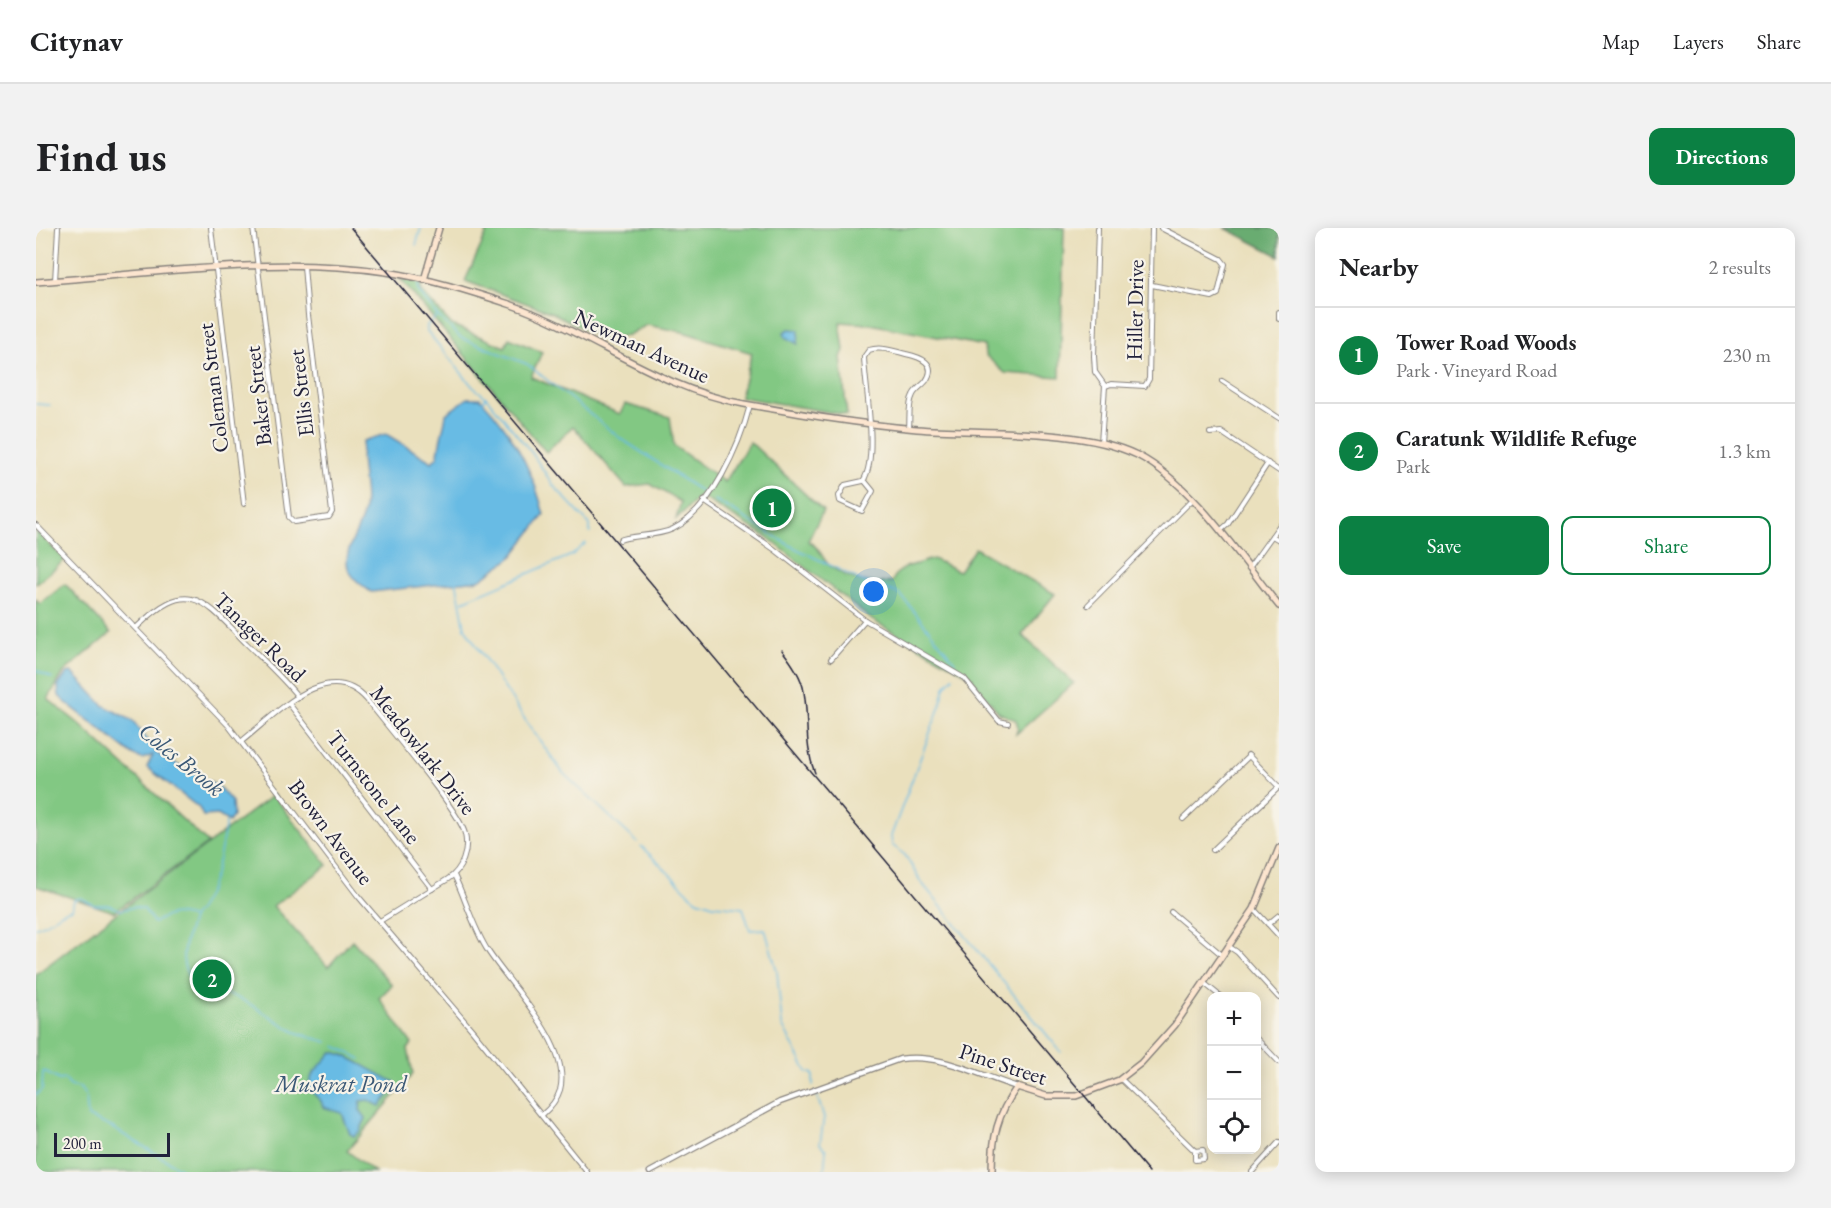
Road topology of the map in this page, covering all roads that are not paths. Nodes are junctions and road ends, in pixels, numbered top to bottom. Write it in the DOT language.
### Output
graph roads {
  1 [pos="58,228"];
  2 [pos="211,228"];
  3 [pos="253,228"];
  4 [pos="440,228"];
  5 [pos="1098,228"];
  6 [pos="1152,228"];
  7 [pos="1161,228"];
  8 [pos="304,266"];
  9 [pos="259,268"];
  10 [pos="214,269"];
  11 [pos="424,280"];
  12 [pos="55,281"];
  13 [pos="36,282"];
  14 [pos="1152,285"];
  15 [pos="1279,312"];
  16 [pos="1279,319"];
  17 [pos="1222,381"];
  18 [pos="1105,386"];
  19 [pos="750,405"];
  20 [pos="1279,418"];
  21 [pos="869,423"];
  22 [pos="909,428"];
  23 [pos="1210,433"];
  24 [pos="1101,442"];
  25 [pos="1268,463"];
  26 [pos="1279,471"];
  27 [pos="864,480"];
  28 [pos="1192,499"];
  29 [pos="704,501"];
  30 [pos="244,504"];
  31 [pos="291,520"];
  32 [pos="36,525"];
  33 [pos="1279,526"];
  34 [pos="1220,532"];
  35 [pos="1272,536"];
  36 [pos="620,540"];
  37 [pos="1279,540"];
  38 [pos="1249,568"];
  39 [pos="1088,605"];
  40 [pos="1279,606"];
  41 [pos="865,620"];
  42 [pos="136,627"];
  43 [pos="831,659"];
  44 [pos="298,697"];
  45 [pos="290,705"];
  46 [pos="1008,723"];
  47 [pos="242,741"];
  48 [pos="1279,787"];
  49 [pos="1183,819"];
  50 [pos="1279,848"];
  51 [pos="1213,850"];
  52 [pos="454,875"];
  53 [pos="432,889"];
  54 [pos="1254,909"];
  55 [pos="1171,912"];
  56 [pos="1279,915"];
  57 [pos="380,921"];
  58 [pos="1268,924"];
  59 [pos="1279,936"];
  60 [pos="1228,946"];
  61 [pos="1222,956"];
  62 [pos="1204,983"];
  63 [pos="1215,992"];
  64 [pos="1279,998"];
  65 [pos="1261,1042"];
  66 [pos="1279,1062"];
  67 [pos="1121,1079"];
  68 [pos="1017,1087"];
  69 [pos="542,1115"];
  70 [pos="1279,1142"];
  71 [pos="1195,1151"];
  72 [pos="587,1172"];
  73 [pos="650,1172"];
  74 [pos="992,1172"];
  75 [pos="1252,1172"];
  1 -- 12 [label="street"];
  2 -- 10 [label="street, Coleman Street"];
  3 -- 9 [label="street, Baker Street"];
  4 -- 11 [label="main road"];
  5 -- 18 [label="street"];
  6 -- 14 [label="street, Hiller Drive"];
  7 -- 14 [label="street"];
  8 -- 9 [label="main road, Newman Avenue"];
  8 -- 11 [label="main road, Newman Avenue"];
  8 -- 31 [label="street, Ellis Street"];
  9 -- 10 [label="main road, Newman Avenue"];
  9 -- 31 [label="street, Baker Street"];
  10 -- 12 [label="main road, Newman Avenue"];
  10 -- 30 [label="street, Coleman Street"];
  11 -- 19 [label="main road, Newman Avenue"];
  12 -- 13 [label="main road, Newman Avenue"];
  14 -- 18 [label="street, Hiller Drive"];
  15 -- 16 [label="street"];
  17 -- 20 [label="street"];
  18 -- 24 [label="street"];
  19 -- 21 [label="main road, Newman Avenue"];
  19 -- 29 [label="street"];
  21 -- 22 [label="main road, Newman Avenue"];
  21 -- 22 [label="street"];
  21 -- 27 [label="street"];
  22 -- 24 [label="main road, Newman Avenue"];
  23 -- 25 [label="street"];
  24 -- 28 [label="main road, Newman Avenue"];
  25 -- 26 [label="street"];
  25 -- 34 [label="street"];
  27 -- 27 [label="street"];
  28 -- 34 [label="main road, Newman Avenue"];
  28 -- 39 [label="street"];
  29 -- 36 [label="street"];
  29 -- 41 [label="street"];
  32 -- 42 [label="street, Brown Avenue"];
  33 -- 35 [label="street"];
  34 -- 38 [label="main road, Newman Avenue"];
  35 -- 37 [label="street"];
  35 -- 38 [label="street"];
  38 -- 40 [label="main road, Newman Avenue"];
  41 -- 43 [label="street"];
  41 -- 46 [label="street"];
  42 -- 44 [label="street, Tanager Road"];
  42 -- 47 [label="street, Brown Avenue"];
  44 -- 45 [label="street, Meadowlark Drive"];
  44 -- 52 [label="street, Meadowlark Drive"];
  45 -- 47 [label="street, Meadowlark Drive"];
  45 -- 53 [label="street, Turnstone Lane"];
  47 -- 57 [label="street, Brown Avenue"];
  48 -- 49 [label="street"];
  48 -- 51 [label="street"];
  50 -- 54 [label="main road, Pine Street"];
  52 -- 53 [label="street"];
  52 -- 69 [label="street"];
  53 -- 57 [label="street"];
  54 -- 58 [label="street"];
  54 -- 60 [label="main road, Pine Street"];
  55 -- 61 [label="street"];
  56 -- 58 [label="street"];
  57 -- 69 [label="street, Brown Avenue"];
  58 -- 59 [label="street"];
  60 -- 61 [label="main road, Pine Street"];
  60 -- 64 [label="street"];
  61 -- 62 [label="main road, Pine Street"];
  62 -- 63 [label="street"];
  62 -- 67 [label="main road, Pine Street"];
  65 -- 66 [label="street"];
  67 -- 68 [label="main road, Pine Street"];
  67 -- 71 [label="street"];
  68 -- 73 [label="street, Pine Street"];
  68 -- 74 [label="main road"];
  69 -- 72 [label="street, Brown Avenue"];
  70 -- 75 [label="street"];
}
